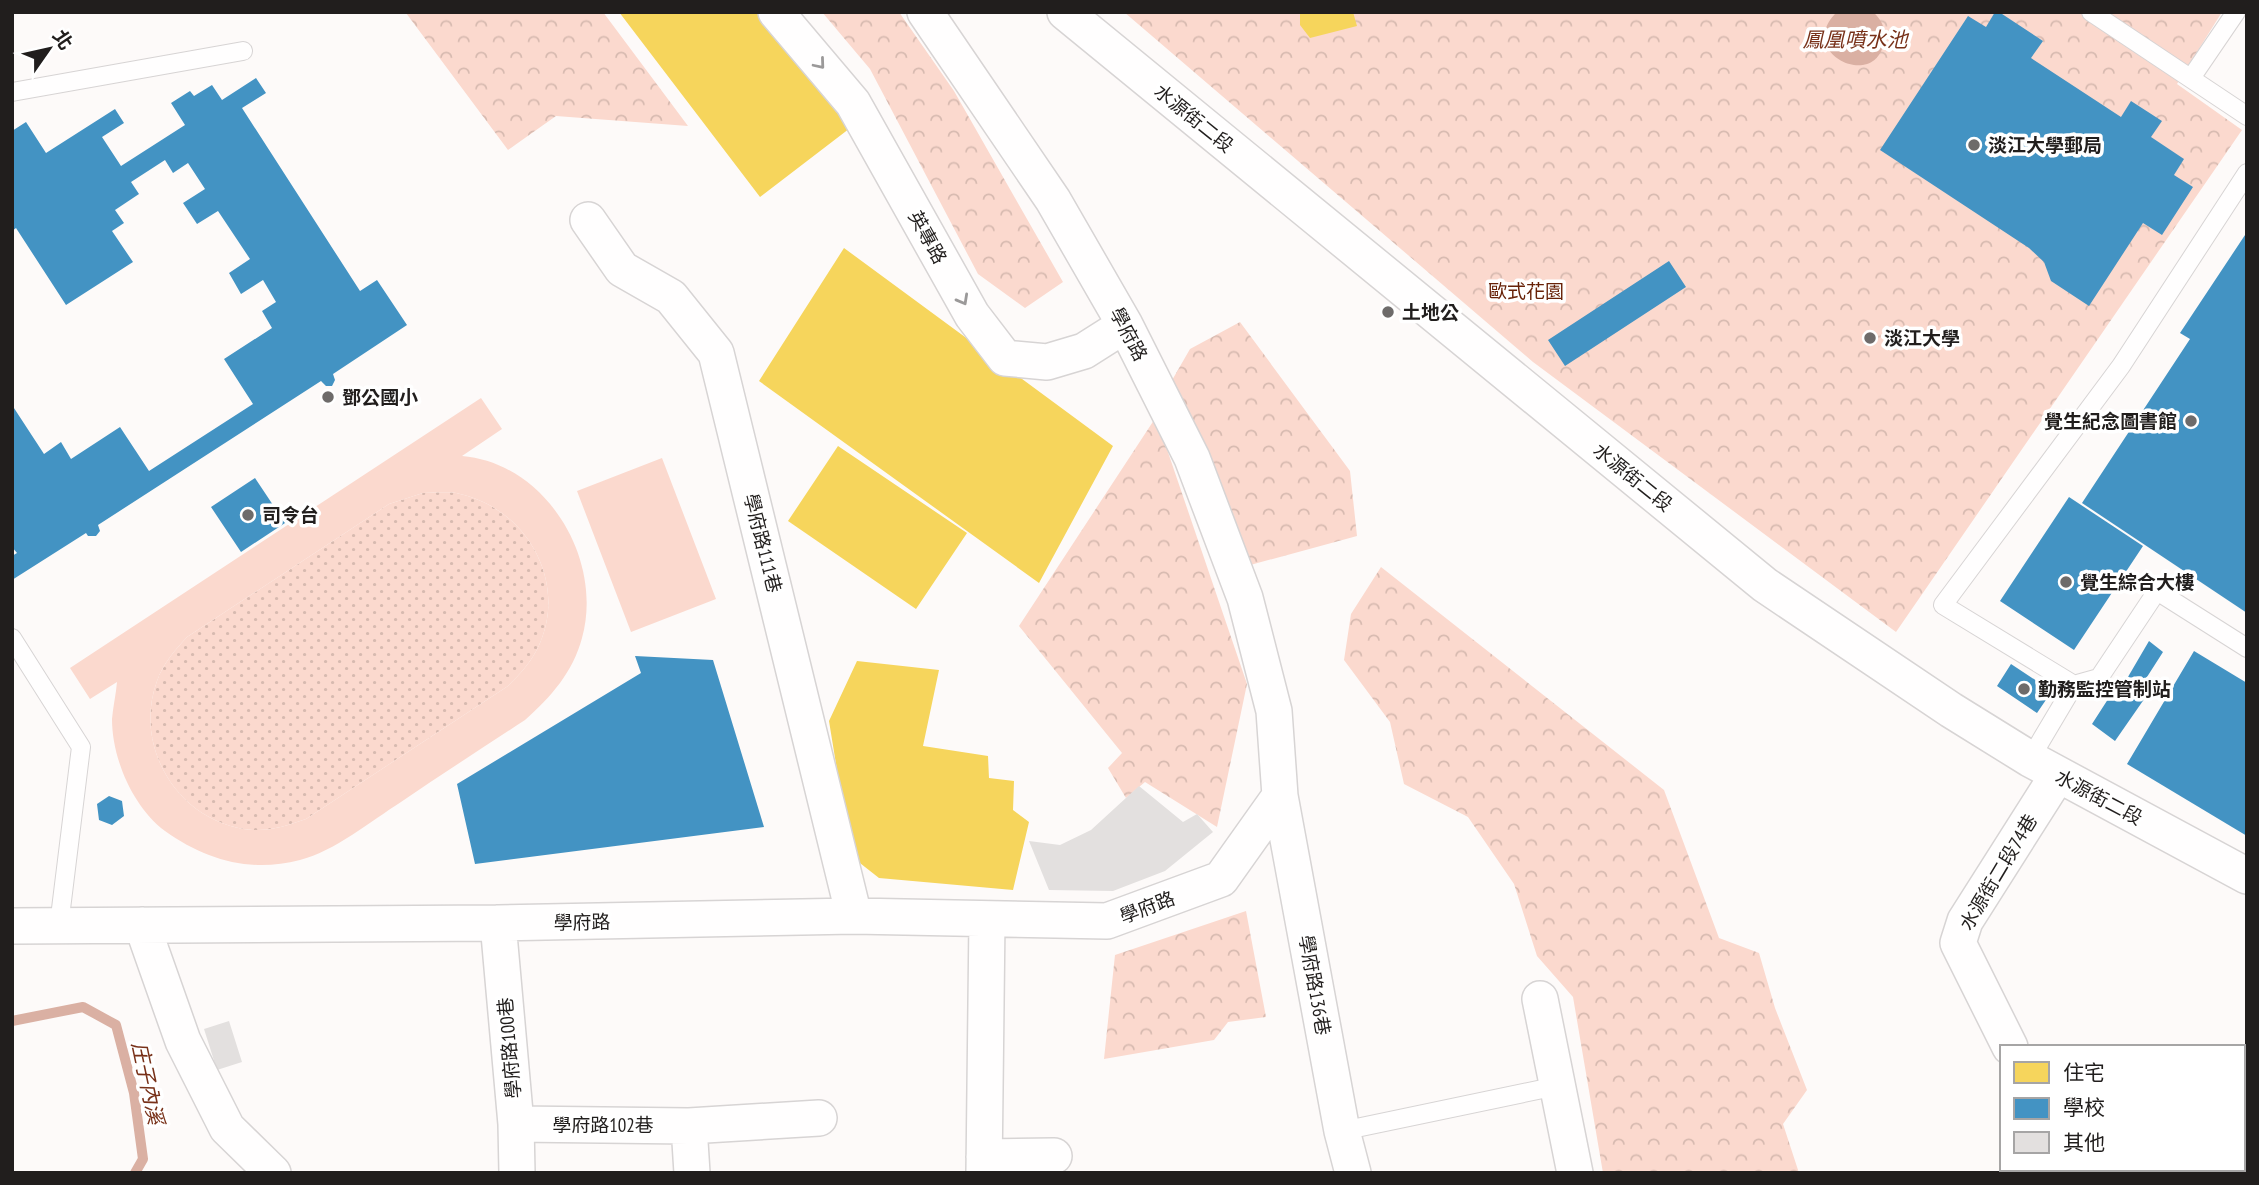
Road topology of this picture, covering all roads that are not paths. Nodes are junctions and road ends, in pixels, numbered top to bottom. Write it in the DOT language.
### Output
graph roads {
  1 [pos="776,12"];
  2 [pos="925,12"];
  3 [pos="1065,12"];
  4 [pos="2091,12"];
  5 [pos="2236,12"];
  6 [pos="243,51"];
  7 [pos="2191,78"];
  8 [pos="12,92"];
  9 [pos="2247,116"];
  10 [pos="2244,184"];
  11 [pos="588,220"];
  12 [pos="1125,325"];
  13 [pos="12,638"];
  14 [pos="2247,648"];
  15 [pos="2074,685"];
  16 [pos="2043,767"];
  17 [pos="1280,796"];
  18 [pos="2247,876"];
  19 [pos="854,916"];
  20 [pos="987,919"];
  21 [pos="498,923"];
  22 [pos="59,925"];
  23 [pos="142,925"];
  24 [pos="12,926"];
  25 [pos="1540,999"];
  26 [pos="2009,1045"];
  27 [pos="1557,1086"];
  28 [pos="819,1118"];
  29 [pos="516,1124"];
  30 [pos="689,1126"];
  31 [pos="1342,1130"];
  32 [pos="1054,1156"];
  33 [pos="984,1165"];
  34 [pos="273,1173"];
  35 [pos="517,1173"];
  36 [pos="692,1173"];
  37 [pos="1353,1173"];
  38 [pos="1575,1173"];
  1 -- 12 [label="street, 英專路, one-way"];
  2 -- 12 [label="street, 學府路"];
  3 -- 16 [label="street, 水源街二段"];
  4 -- 7 [label="lane"];
  5 -- 7 [label="lane"];
  6 -- 8 [label="lane"];
  7 -- 9 [label="lane"];
  10 -- 15 [label="lane"];
  11 -- 19 [label="street, 學府路111巷"];
  12 -- 17 [label="street, 學府路"];
  13 -- 22 [label="lane"];
  14 -- 15 [label="lane"];
  15 -- 16 [label="lane"];
  16 -- 18 [label="street, 水源街二段"];
  16 -- 26 [label="street, 水源街二段74巷"];
  17 -- 20 [label="street, 學府路"];
  17 -- 31 [label="street, 學府路136巷"];
  19 -- 20 [label="street, 學府路"];
  19 -- 21 [label="street, 學府路"];
  20 -- 33 [label="street"];
  21 -- 23 [label="street, 學府路"];
  21 -- 29 [label="street, 學府路100巷"];
  22 -- 23 [label="street, 學府路"];
  22 -- 24 [label="street, 學府路"];
  23 -- 34 [label="street"];
  25 -- 27 [label="street"];
  27 -- 31 [label="lane"];
  27 -- 38 [label="street"];
  28 -- 30 [label="street, 學府路102巷"];
  29 -- 30 [label="street, 學府路102巷"];
  29 -- 35 [label="street, 學府路100巷"];
  30 -- 36 [label="street"];
  31 -- 37 [label="street, 學府路136巷"];
  32 -- 33 [label="street"];
}
